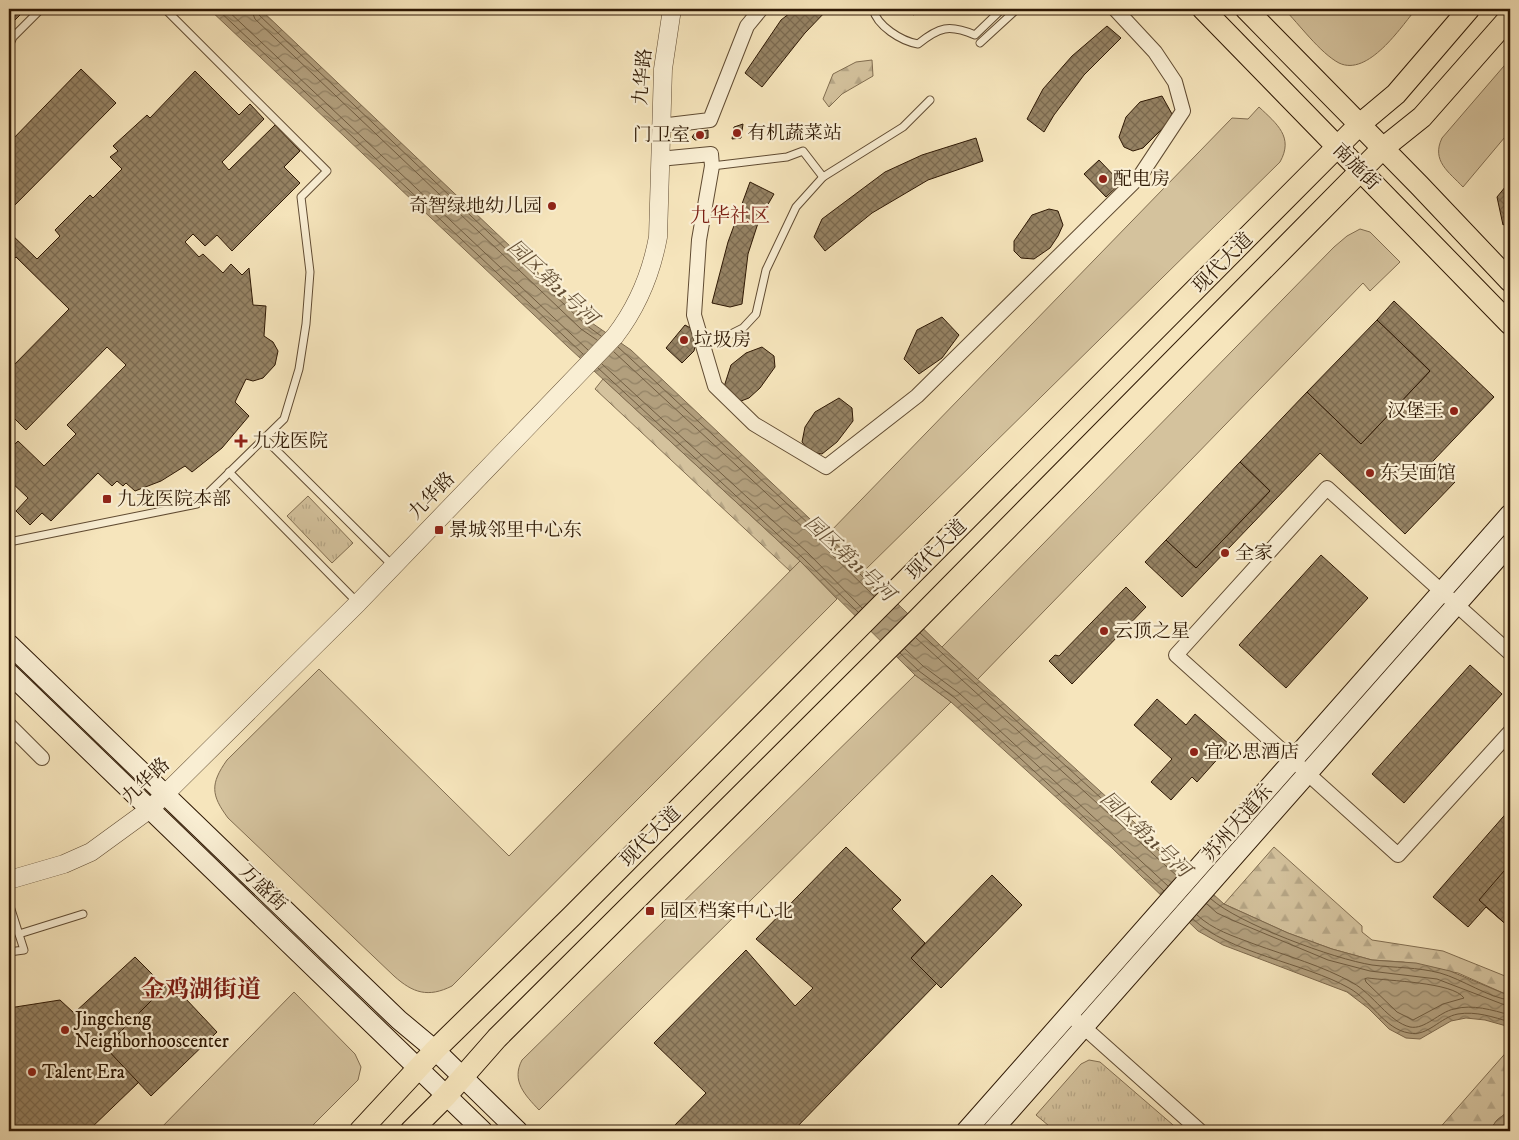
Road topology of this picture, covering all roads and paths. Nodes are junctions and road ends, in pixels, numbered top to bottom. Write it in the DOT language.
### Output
graph roads {
  1 [pos="41,9"];
  2 [pos="165,9"];
  3 [pos="672,9"];
  4 [pos="760,9"];
  5 [pos="873,9"];
  6 [pos="1002,9"];
  7 [pos="1017,9"];
  8 [pos="1115,9"];
  9 [pos="1202,9"];
  10 [pos="1246,9"];
  11 [pos="1469,9"];
  12 [pos="1510,17"];
  13 [pos="980,43"];
  14 [pos="9,46"];
  15 [pos="930,100"];
  16 [pos="1359,125"];
  17 [pos="660,126"];
  18 [pos="1338,149"];
  19 [pos="1382,149"];
  20 [pos="659,159"];
  21 [pos="712,166"];
  22 [pos="1360,172"];
  23 [pos="823,177"];
  24 [pos="1510,281"];
  25 [pos="1510,324"];
  26 [pos="703,342"];
  27 [pos="264,438"];
  28 [pos="229,472"];
  29 [pos="1510,514"];
  30 [pos="9,542"];
  31 [pos="1510,544"];
  32 [pos="393,567"];
  33 [pos="1442,592"];
  34 [pos="358,603"];
  35 [pos="1456,605"];
  36 [pos="9,644"];
  37 [pos="1510,653"];
  38 [pos="9,673"];
  39 [pos="9,725"];
  40 [pos="1510,732"];
  41 [pos="42,758"];
  42 [pos="1293,761"];
  43 [pos="1307,774"];
  44 [pos="165,794"];
  45 [pos="150,809"];
  46 [pos="9,880"];
  47 [pos="9,903"];
  48 [pos="82,914"];
  49 [pos="19,934"];
  50 [pos="9,952"];
  51 [pos="1069,1014"];
  52 [pos="1084,1027"];
  53 [pos="435,1050"];
  54 [pos="418,1069"];
  55 [pos="463,1076"];
  56 [pos="446,1096"];
  57 [pos="360,1131"];
  58 [pos="411,1131"];
  59 [pos="483,1131"];
  60 [pos="518,1131"];
  61 [pos="966,1131"];
  62 [pos="992,1131"];
  63 [pos="1200,1131"];
  1 -- 14 [label="lane"];
  2 -- 27 [label="lane"];
  3 -- 17 [label="street, 九华路"];
  4 -- 17 [label="street"];
  5 -- 6 [label="lane"];
  7 -- 13 [label="lane"];
  8 -- 26 [label="street"];
  9 -- 18 [label="main road, 南施街"];
  10 -- 16 [label="main road, 南施街"];
  11 -- 16 [label="main road, 现代大道"];
  12 -- 19 [label="main road, 现代大道"];
  15 -- 23 [label="lane"];
  16 -- 18 [label="main road, 现代大道"];
  16 -- 19 [label="main road, 南施街"];
  17 -- 20 [label="street, 九华路"];
  18 -- 22 [label="main road, 南施街"];
  18 -- 53 [label="main road, 现代大道"];
  19 -- 22 [label="main road, 现代大道"];
  19 -- 24 [label="main road, 南施街"];
  20 -- 21 [label="street"];
  20 -- 32 [label="street, 九华路"];
  21 -- 23 [label="lane"];
  21 -- 26 [label="street"];
  22 -- 25 [label="main road, 南施街"];
  22 -- 55 [label="main road, 现代大道"];
  23 -- 26 [label="lane"];
  27 -- 28 [label="lane"];
  27 -- 32 [label="lane"];
  28 -- 30 [label="lane"];
  28 -- 34 [label="lane"];
  29 -- 33 [label="main road, 苏州大道东"];
  31 -- 35 [label="main road, 苏州大道东"];
  32 -- 34 [label="street, 九华路"];
  33 -- 35 [label="street"];
  33 -- 42 [label="main road, 苏州大道东"];
  33 -- 42 [label="street"];
  34 -- 44 [label="street, 九华路"];
  35 -- 37 [label="street"];
  35 -- 43 [label="main road, 苏州大道东"];
  36 -- 44 [label="main road, 万盛街"];
  38 -- 45 [label="main road, 万盛街"];
  39 -- 41 [label="street"];
  40 -- 43 [label="street"];
  42 -- 43 [label="street"];
  42 -- 51 [label="main road, 苏州大道东"];
  43 -- 52 [label="main road, 苏州大道东"];
  44 -- 45 [label="street, 九华路"];
  44 -- 53 [label="main road, 万盛街"];
  45 -- 46 [label="street, 九华路"];
  45 -- 54 [label="main road, 万盛街"];
  47 -- 49 [label="lane"];
  48 -- 49 [label="lane"];
  49 -- 50 [label="lane"];
  51 -- 52 [label="street"];
  51 -- 61 [label="main road, 苏州大道东"];
  52 -- 62 [label="main road, 苏州大道东"];
  52 -- 63 [label="street"];
  53 -- 54 [label="main road, 现代大道"];
  53 -- 55 [label="main road, 万盛街"];
  54 -- 56 [label="main road, 万盛街"];
  54 -- 57 [label="main road, 现代大道"];
  55 -- 56 [label="main road, 现代大道"];
  55 -- 60 [label="main road, 万盛街"];
  56 -- 58 [label="main road, 现代大道"];
  56 -- 59 [label="main road, 万盛街"];
}
